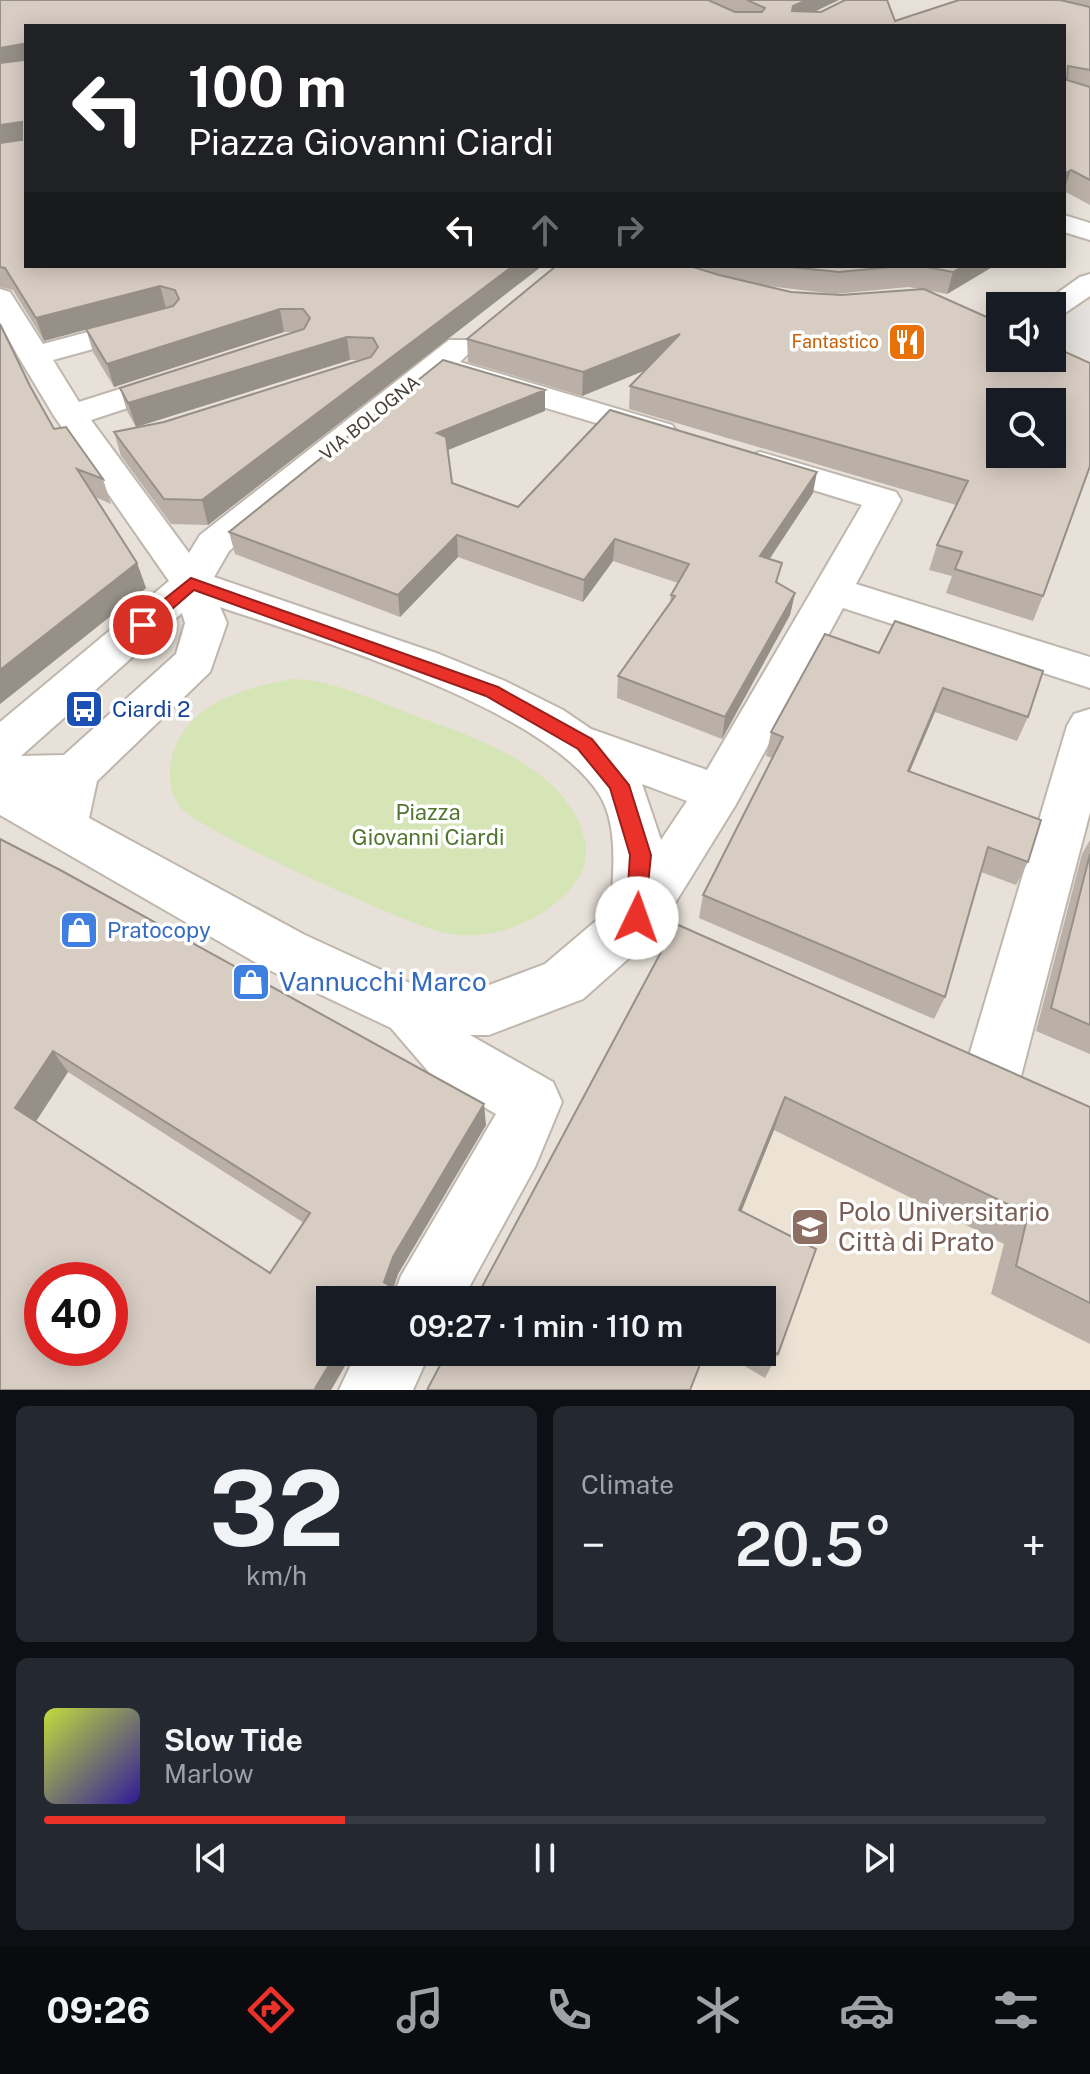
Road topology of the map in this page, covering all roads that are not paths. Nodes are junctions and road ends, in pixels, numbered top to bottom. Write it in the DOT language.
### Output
graph roads {
  1 [pos="1066,224"];
  2 [pos="1090,232"];
  3 [pos="1090,283"];
  4 [pos="0,298"];
  5 [pos="1066,299"];
  6 [pos="167,320"];
  7 [pos="483,329"];
  8 [pos="34,356"];
  9 [pos="436,365"];
  10 [pos="206,372"];
  11 [pos="71,416"];
  12 [pos="132,441"];
  13 [pos="689,441"];
  14 [pos="93,448"];
  15 [pos="734,455"];
  16 [pos="833,591"];
  17 [pos="199,603"];
  18 [pos="1090,673"];
  19 [pos="1090,726"];
  20 [pos="585,744"];
  21 [pos="0,748"];
  22 [pos="75,773"];
  23 [pos="0,774"];
  24 [pos="0,792"];
  25 [pos="718,793"];
  26 [pos="63,826"];
  27 [pos="658,928"];
  28 [pos="411,1010"];
  29 [pos="992,1076"];
  30 [pos="433,1286"];
  31 [pos="388,1366"];
  32 [pos="374,1390"];
  1 -- 2 [label="street"];
  3 -- 5 [label="street"];
  4 -- 8 [label="street"];
  6 -- 8 [label="street"];
  7 -- 9 [label="street, VIA BOLOGNA"];
  8 -- 11 [label="street"];
  9 -- 13 [label="street"];
  9 -- 17 [label="street, VIA BOLOGNA"];
  10 -- 11 [label="street"];
  11 -- 14 [label="street"];
  12 -- 14 [label="street"];
  14 -- 17 [label="street"];
  15 -- 16 [label="street"];
  16 -- 18 [label="street"];
  16 -- 25 [label="street"];
  17 -- 20 [label="street"];
  17 -- 21 [label="street"];
  17 -- 22 [label="street"];
  19 -- 29 [label="street"];
  20 -- 25 [label="street"];
  20 -- 27 [label="street"];
  22 -- 23 [label="street"];
  22 -- 26 [label="street"];
  24 -- 26 [label="street"];
  25 -- 27 [label="street"];
  26 -- 28 [label="street"];
  27 -- 28 [label="street"];
  28 -- 30 [label="street"];
  31 -- 32 [label="street"];
}
